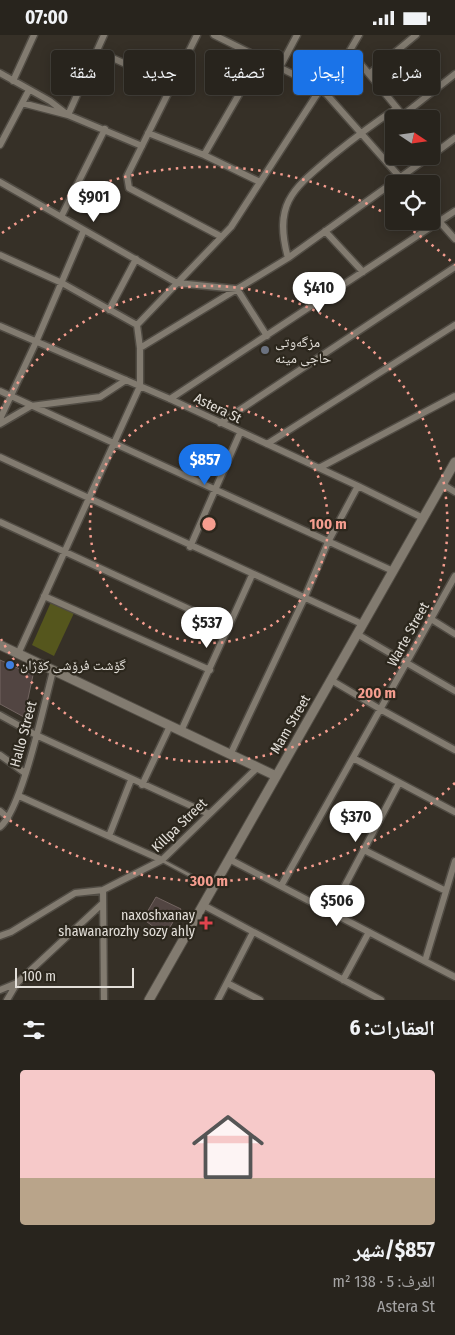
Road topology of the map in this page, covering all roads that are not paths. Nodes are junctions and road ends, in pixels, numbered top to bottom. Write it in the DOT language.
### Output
graph roads {
  1 [pos="34,35"];
  2 [pos="104,35"];
  3 [pos="197,35"];
  4 [pos="214,35"];
  5 [pos="297,35"];
  6 [pos="359,35"];
  7 [pos="416,35"];
  8 [pos="97,50"];
  9 [pos="190,50"];
  10 [pos="244,50"];
  11 [pos="351,50"];
  12 [pos="283,61"];
  13 [pos="363,68"];
  14 [pos="0,73"];
  15 [pos="368,74"];
  16 [pos="455,74"];
  17 [pos="13,81"];
  18 [pos="29,90"];
  19 [pos="77,95"];
  20 [pos="167,95"];
  21 [pos="239,95"];
  22 [pos="320,95"];
  23 [pos="328,95"];
  24 [pos="22,103"];
  25 [pos="397,107"];
  26 [pos="399,110"];
  27 [pos="412,110"];
  28 [pos="68,115"];
  29 [pos="105,129"];
  30 [pos="361,132"];
  31 [pos="148,133"];
  32 [pos="455,138"];
  33 [pos="0,145"];
  34 [pos="142,146"];
  35 [pos="440,148"];
  36 [pos="204,155"];
  37 [pos="416,165"];
  38 [pos="398,175"];
  39 [pos="403,175"];
  40 [pos="0,181"];
  41 [pos="260,182"];
  42 [pos="385,188"];
  43 [pos="455,211"];
  44 [pos="61,217"];
  45 [pos="440,221"];
  46 [pos="84,230"];
  47 [pos="426,230"];
  48 [pos="325,231"];
  49 [pos="220,236"];
  50 [pos="455,239"];
  51 [pos="0,255"];
  52 [pos="288,258"];
  53 [pos="136,259"];
  54 [pos="455,267"];
  55 [pos="363,272"];
  56 [pos="62,283"];
  57 [pos="177,283"];
  58 [pos="237,289"];
  59 [pos="109,310"];
  60 [pos="137,325"];
  61 [pos="455,325"];
  62 [pos="0,326"];
  63 [pos="267,336"];
  64 [pos="36,342"];
  65 [pos="140,348"];
  66 [pos="126,380"];
  67 [pos="140,386"];
  68 [pos="0,391"];
  69 [pos="11,396"];
  70 [pos="455,396"];
  71 [pos="170,399"];
  72 [pos="31,406"];
  73 [pos="0,419"];
  74 [pos="220,423"];
  75 [pos="0,424"];
  76 [pos="240,433"];
  77 [pos="114,444"];
  78 [pos="267,444"];
  79 [pos="0,457"];
  80 [pos="455,462"];
  81 [pos="319,468"];
  82 [pos="442,484"];
  83 [pos="358,486"];
  84 [pos="215,490"];
  85 [pos="455,492"];
  86 [pos="89,499"];
  87 [pos="423,518"];
  88 [pos="0,521"];
  89 [pos="328,542"];
  90 [pos="190,547"];
  91 [pos="65,550"];
  92 [pos="393,571"];
  93 [pos="252,575"];
  94 [pos="455,576"];
  95 [pos="44,596"];
  96 [pos="304,599"];
  97 [pos="431,619"];
  98 [pos="362,625"];
  99 [pos="228,627"];
  100 [pos="455,634"];
  101 [pos="357,635"];
  102 [pos="0,645"];
  103 [pos="18,654"];
  104 [pos="406,663"];
  105 [pos="210,670"];
  106 [pos="53,671"];
  107 [pos="331,680"];
  108 [pos="455,691"];
  109 [pos="380,709"];
  110 [pos="0,715"];
  111 [pos="170,726"];
  112 [pos="181,731"];
  113 [pos="36,735"];
  114 [pos="455,749"];
  115 [pos="231,753"];
  116 [pos="0,755"];
  117 [pos="353,758"];
  118 [pos="258,767"];
  119 [pos="25,773"];
  120 [pos="276,777"];
  121 [pos="131,780"];
  122 [pos="399,783"];
  123 [pos="142,785"];
  124 [pos="19,796"];
  125 [pos="0,811"];
  126 [pos="455,812"];
  127 [pos="209,814"];
  128 [pos="8,819"];
  129 [pos="0,827"];
  130 [pos="109,836"];
  131 [pos="364,850"];
  132 [pos="229,859"];
  133 [pos="162,860"];
  134 [pos="455,861"];
  135 [pos="193,877"];
  136 [pos="280,886"];
  137 [pos="103,890"];
  138 [pos="446,891"];
  139 [pos="103,903"];
  140 [pos="203,905"];
  141 [pos="331,913"];
  142 [pos="253,932"];
  143 [pos="369,932"];
  144 [pos="0,936"];
  145 [pos="425,961"];
  146 [pos="455,977"];
  147 [pos="343,980"];
  148 [pos="17,983"];
  149 [pos="227,983"];
  150 [pos="0,990"];
  151 [pos="7,1000"];
  152 [pos="104,1000"];
  153 [pos="149,1000"];
  154 [pos="218,1000"];
  155 [pos="260,1000"];
  156 [pos="381,1000"];
  1 -- 17 [label="street"];
  2 -- 8 [label="street"];
  3 -- 9 [label="street"];
  4 -- 10 [label="street"];
  5 -- 12 [label="street"];
  6 -- 11 [label="street"];
  7 -- 15 [label="street"];
  13 -- 15 [label="street"];
  14 -- 17 [label="street"];
  15 -- 25 [label="street"];
  16 -- 27 [label="street"];
  17 -- 18 [label="street"];
  18 -- 24 [label="street"];
  18 -- 28 [label="street"];
  19 -- 28 [label="street"];
  20 -- 31 [label="street"];
  21 -- 36 [label="street"];
  22 -- 41 [label="street"];
  23 -- 30 [label="street"];
  24 -- 28 [label="street"];
  24 -- 33 [label="street"];
  25 -- 26 [label="street"];
  25 -- 30 [label="street"];
  28 -- 29 [label="street"];
  29 -- 34 [label="street"];
  29 -- 44 [label="street"];
  30 -- 38 [label="street"];
  30 -- 52 [label="street"];
  31 -- 34 [label="street"];
  31 -- 36 [label="street"];
  32 -- 35 [label="street"];
  34 -- 49 [label="street"];
  36 -- 41 [label="street"];
  37 -- 39 [label="street"];
  40 -- 44 [label="street"];
  41 -- 49 [label="street"];
  42 -- 48 [label="street"];
  43 -- 45 [label="street"];
  44 -- 46 [label="street"];
  45 -- 50 [label="street"];
  46 -- 53 [label="street"];
  46 -- 56 [label="street"];
  47 -- 55 [label="street"];
  48 -- 52 [label="street"];
  48 -- 55 [label="street"];
  49 -- 57 [label="street"];
  51 -- 56 [label="street"];
  52 -- 58 [label="street"];
  53 -- 57 [label="street"];
  53 -- 59 [label="street"];
  54 -- 74 [label="street"];
  55 -- 63 [label="street"];
  56 -- 59 [label="street"];
  56 -- 64 [label="street"];
  57 -- 58 [label="street"];
  57 -- 60 [label="street"];
  58 -- 63 [label="street"];
  58 -- 65 [label="street"];
  59 -- 60 [label="street"];
  60 -- 65 [label="street"];
  61 -- 78 [label="street"];
  62 -- 64 [label="street, Astera St"];
  63 -- 71 [label="street"];
  64 -- 66 [label="street, Astera St"];
  64 -- 69 [label="street"];
  65 -- 67 [label="street"];
  66 -- 67 [label="street, Astera St"];
  66 -- 72 [label="street"];
  67 -- 71 [label="street, Astera St"];
  67 -- 77 [label="street"];
  68 -- 69 [label="street"];
  69 -- 72 [label="street"];
  69 -- 73 [label="street"];
  70 -- 81 [label="street"];
  71 -- 74 [label="street, Astera St"];
  72 -- 75 [label="street"];
  72 -- 77 [label="street"];
  74 -- 76 [label="street, Astera St"];
  76 -- 78 [label="street, Astera St"];
  76 -- 84 [label="street"];
  77 -- 84 [label="street"];
  77 -- 86 [label="street"];
  78 -- 81 [label="street, Astera St"];
  79 -- 86 [label="street"];
  80 -- 82 [label="street, Mam Street"];
  81 -- 83 [label="street, Astera St"];
  82 -- 85 [label="street"];
  82 -- 87 [label="street, Mam Street"];
  83 -- 87 [label="street, Astera St"];
  83 -- 89 [label="street"];
  84 -- 89 [label="street"];
  84 -- 90 [label="street"];
  86 -- 90 [label="street"];
  86 -- 91 [label="street"];
  87 -- 92 [label="street, Mam Street"];
  88 -- 91 [label="street"];
  89 -- 92 [label="street"];
  89 -- 96 [label="street"];
  90 -- 93 [label="street"];
  91 -- 95 [label="street"];
  91 -- 99 [label="street"];
  92 -- 98 [label="street, Mam Street"];
  93 -- 96 [label="street"];
  93 -- 99 [label="street"];
  94 -- 97 [label="street, Warte Street"];
  95 -- 103 [label="street"];
  95 -- 105 [label="street"];
  96 -- 98 [label="street"];
  96 -- 115 [label="street"];
  97 -- 100 [label="street"];
  97 -- 104 [label="street, Warte Street"];
  98 -- 101 [label="street, Mam Street"];
  99 -- 105 [label="street"];
  101 -- 104 [label="street"];
  101 -- 107 [label="street, Mam Street"];
  102 -- 103 [label="street"];
  103 -- 106 [label="street"];
  104 -- 108 [label="street"];
  104 -- 109 [label="street, Warte Street"];
  105 -- 112 [label="street"];
  106 -- 111 [label="street"];
  106 -- 113 [label="street, Hallo Street"];
  107 -- 109 [label="street"];
  107 -- 120 [label="street, Mam Street"];
  109 -- 114 [label="street"];
  109 -- 117 [label="street, Warte Street"];
  110 -- 113 [label="street"];
  111 -- 112 [label="street"];
  111 -- 123 [label="street"];
  112 -- 115 [label="street"];
  113 -- 119 [label="street, Hallo Street"];
  113 -- 121 [label="street"];
  115 -- 118 [label="street"];
  116 -- 119 [label="street"];
  117 -- 122 [label="street"];
  117 -- 136 [label="street, Warte Street"];
  118 -- 120 [label="street"];
  118 -- 127 [label="street, Killpa Street"];
  119 -- 124 [label="street, Hallo Street"];
  120 -- 132 [label="street, Mam Street"];
  121 -- 123 [label="street"];
  121 -- 130 [label="street"];
  122 -- 126 [label="street"];
  122 -- 131 [label="street"];
  123 -- 127 [label="street"];
  124 -- 128 [label="street, Hallo Street"];
  124 -- 130 [label="street"];
  125 -- 128 [label="street"];
  127 -- 133 [label="street, Killpa Street"];
  128 -- 129 [label="street, Hallo Street"];
  130 -- 133 [label="street"];
  131 -- 138 [label="street"];
  131 -- 141 [label="street"];
  132 -- 136 [label="street"];
  132 -- 140 [label="street, Mam Street"];
  133 -- 135 [label="lane"];
  133 -- 137 [label="street, Killpa Street"];
  134 -- 138 [label="street"];
  136 -- 141 [label="street"];
  137 -- 139 [label="street"];
  137 -- 144 [label="street, Killpa Street"];
  138 -- 145 [label="street"];
  139 -- 148 [label="street"];
  139 -- 152 [label="street"];
  140 -- 142 [label="street"];
  140 -- 153 [label="street, Mam Street"];
  141 -- 143 [label="street"];
  142 -- 147 [label="street"];
  142 -- 149 [label="street"];
  143 -- 145 [label="street"];
  143 -- 147 [label="street"];
  145 -- 146 [label="street"];
  147 -- 156 [label="street"];
  148 -- 150 [label="street"];
  148 -- 151 [label="street"];
  149 -- 154 [label="street"];
  149 -- 155 [label="street"];
}
